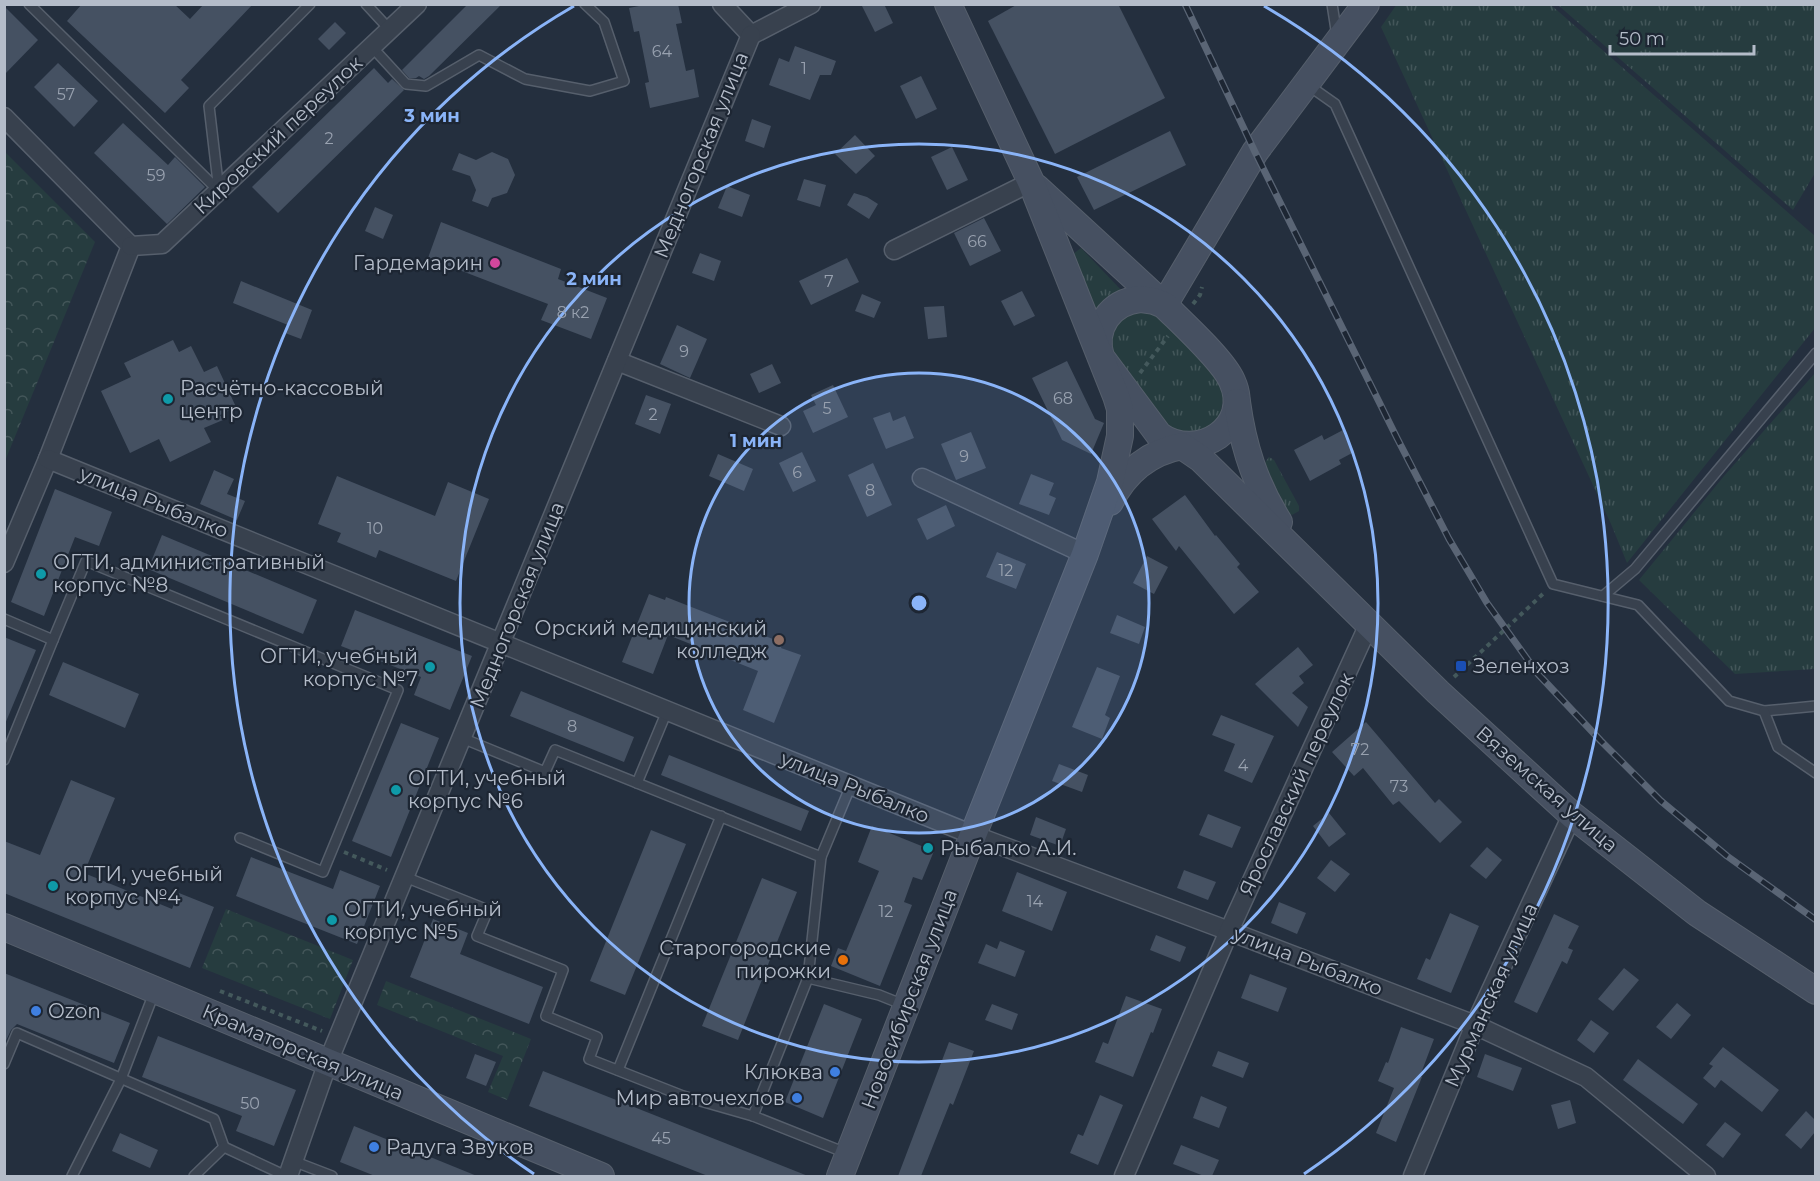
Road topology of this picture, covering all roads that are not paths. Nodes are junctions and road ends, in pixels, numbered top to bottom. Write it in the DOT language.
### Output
graph roads {
  1 [pos="29,4"];
  2 [pos="310,4"];
  3 [pos="366,4"];
  4 [pos="417,4"];
  5 [pos="585,4"];
  6 [pos="722,4"];
  7 [pos="811,4"];
  8 [pos="948,4"];
  9 [pos="1332,4"];
  10 [pos="1366,4"];
  11 [pos="390,30"];
  12 [pos="751,35"];
  13 [pos="1338,44"];
  14 [pos="372,47"];
  15 [pos="1308,84"];
  16 [pos="4,117"];
  17 [pos="1030,182"];
  18 [pos="219,191"];
  19 [pos="131,246"];
  20 [pos="894,250"];
  21 [pos="1164,305"];
  22 [pos="1815,353"];
  23 [pos="1101,357"];
  24 [pos="616,362"];
  25 [pos="1236,397"];
  26 [pos="781,426"];
  27 [pos="1182,446"];
  28 [pos="48,459"];
  29 [pos="922,478"];
  30 [pos="1085,554"];
  31 [pos="1302,557"];
  32 [pos="4,563"];
  33 [pos="1603,596"];
  34 [pos="4,619"];
  35 [pos="1369,624"];
  36 [pos="53,640"];
  37 [pos="502,643"];
  38 [pos="1815,706"];
  39 [pos="667,711"];
  40 [pos="1764,711"];
  41 [pos="462,738"];
  42 [pos="4,760"];
  43 [pos="1815,773"];
  44 [pos="637,783"];
  45 [pos="851,785"];
  46 [pos="1572,815"];
  47 [pos="721,816"];
  48 [pos="973,835"];
  49 [pos="240,838"];
  50 [pos="821,857"];
  51 [pos="405,877"];
  52 [pos="4,927"];
  53 [pos="1229,931"];
  54 [pos="808,978"];
  55 [pos="155,990"];
  56 [pos="1815,991"];
  57 [pos="906,1006"];
  58 [pos="1475,1025"];
  59 [pos="328,1062"];
  60 [pos="4,1064"];
  61 [pos="618,1071"];
  62 [pos="121,1079"];
  63 [pos="753,1116"];
  64 [pos="224,1147"];
  65 [pos="845,1165"];
  66 [pos="289,1171"];
  67 [pos="72,1176"];
  68 [pos="194,1176"];
  69 [pos="332,1176"];
  70 [pos="601,1176"];
  71 [pos="1124,1176"];
  72 [pos="1413,1176"];
  73 [pos="1706,1176"];
  1 -- 18 [label="lane"];
  2 -- 18 [label="lane"];
  3 -- 11 [label="lane"];
  4 -- 11 [label="street, Кировский переулок"];
  5 -- 14 [label="lane"];
  6 -- 12 [label="street"];
  7 -- 12 [label="street"];
  8 -- 17 [label="main road"];
  9 -- 13 [label="lane"];
  10 -- 13 [label="main road"];
  11 -- 14 [label="street, Кировский переулок"];
  12 -- 24 [label="street, Медногорская улица"];
  13 -- 15 [label="main road"];
  14 -- 18 [label="street, Кировский переулок"];
  15 -- 21 [label="main road"];
  15 -- 33 [label="lane"];
  16 -- 19 [label="street"];
  17 -- 20 [label="street"];
  17 -- 21 [label="main road"];
  17 -- 23 [label="main road"];
  18 -- 19 [label="street, Кировский переулок"];
  19 -- 28 [label="street"];
  21 -- 23 [label="main road"];
  21 -- 25 [label="main road"];
  22 -- 33 [label="lane"];
  23 -- 27 [label="main road"];
  23 -- 30 [label="main road"];
  24 -- 26 [label="street"];
  24 -- 37 [label="street, Медногорская улица"];
  25 -- 27 [label="main road"];
  25 -- 31 [label="main road"];
  27 -- 30 [label="main road"];
  27 -- 31 [label="main road"];
  28 -- 32 [label="street"];
  28 -- 37 [label="street, улица Рыбалко"];
  29 -- 30 [label="street"];
  30 -- 48 [label="main road, Новосибирская улица"];
  31 -- 35 [label="main road, Вяземская улица"];
  33 -- 40 [label="lane"];
  34 -- 36 [label="lane"];
  35 -- 46 [label="main road, Вяземская улица"];
  35 -- 53 [label="street, Ярославский переулок"];
  36 -- 42 [label="lane"];
  36 -- 49 [label="lane"];
  37 -- 39 [label="street, улица Рыбалко"];
  37 -- 41 [label="street, Медногорская улица"];
  38 -- 40 [label="lane"];
  39 -- 44 [label="lane"];
  39 -- 45 [label="street, улица Рыбалко"];
  40 -- 43 [label="lane"];
  41 -- 44 [label="lane"];
  41 -- 51 [label="street, Медногорская улица"];
  44 -- 47 [label="lane"];
  45 -- 48 [label="street, улица Рыбалко"];
  45 -- 50 [label="lane"];
  46 -- 56 [label="main road, Вяземская улица"];
  46 -- 58 [label="street, Мурманская улица"];
  47 -- 50 [label="lane"];
  47 -- 61 [label="lane"];
  48 -- 53 [label="street, улица Рыбалко"];
  48 -- 57 [label="main road, Новосибирская улица"];
  50 -- 54 [label="lane"];
  51 -- 59 [label="street, Медногорская улица"];
  51 -- 61 [label="lane"];
  52 -- 55 [label="main road, Краматорская улица"];
  53 -- 58 [label="street, улица Рыбалко"];
  53 -- 71 [label="street, Ярославский переулок"];
  54 -- 57 [label="lane"];
  54 -- 63 [label="lane"];
  55 -- 59 [label="main road, Краматорская улица"];
  55 -- 62 [label="lane"];
  57 -- 65 [label="main road, Новосибирская улица"];
  58 -- 72 [label="street, Мурманская улица"];
  58 -- 73 [label="street, улица Рыбалко"];
  59 -- 66 [label="street, Медногорская улица"];
  59 -- 70 [label="main road, Краматорская улица"];
  60 -- 62 [label="lane"];
  61 -- 63 [label="lane"];
  62 -- 64 [label="lane"];
  62 -- 67 [label="lane"];
  63 -- 65 [label="lane"];
  64 -- 66 [label="lane"];
  64 -- 68 [label="lane"];
  66 -- 69 [label="lane"];
}
